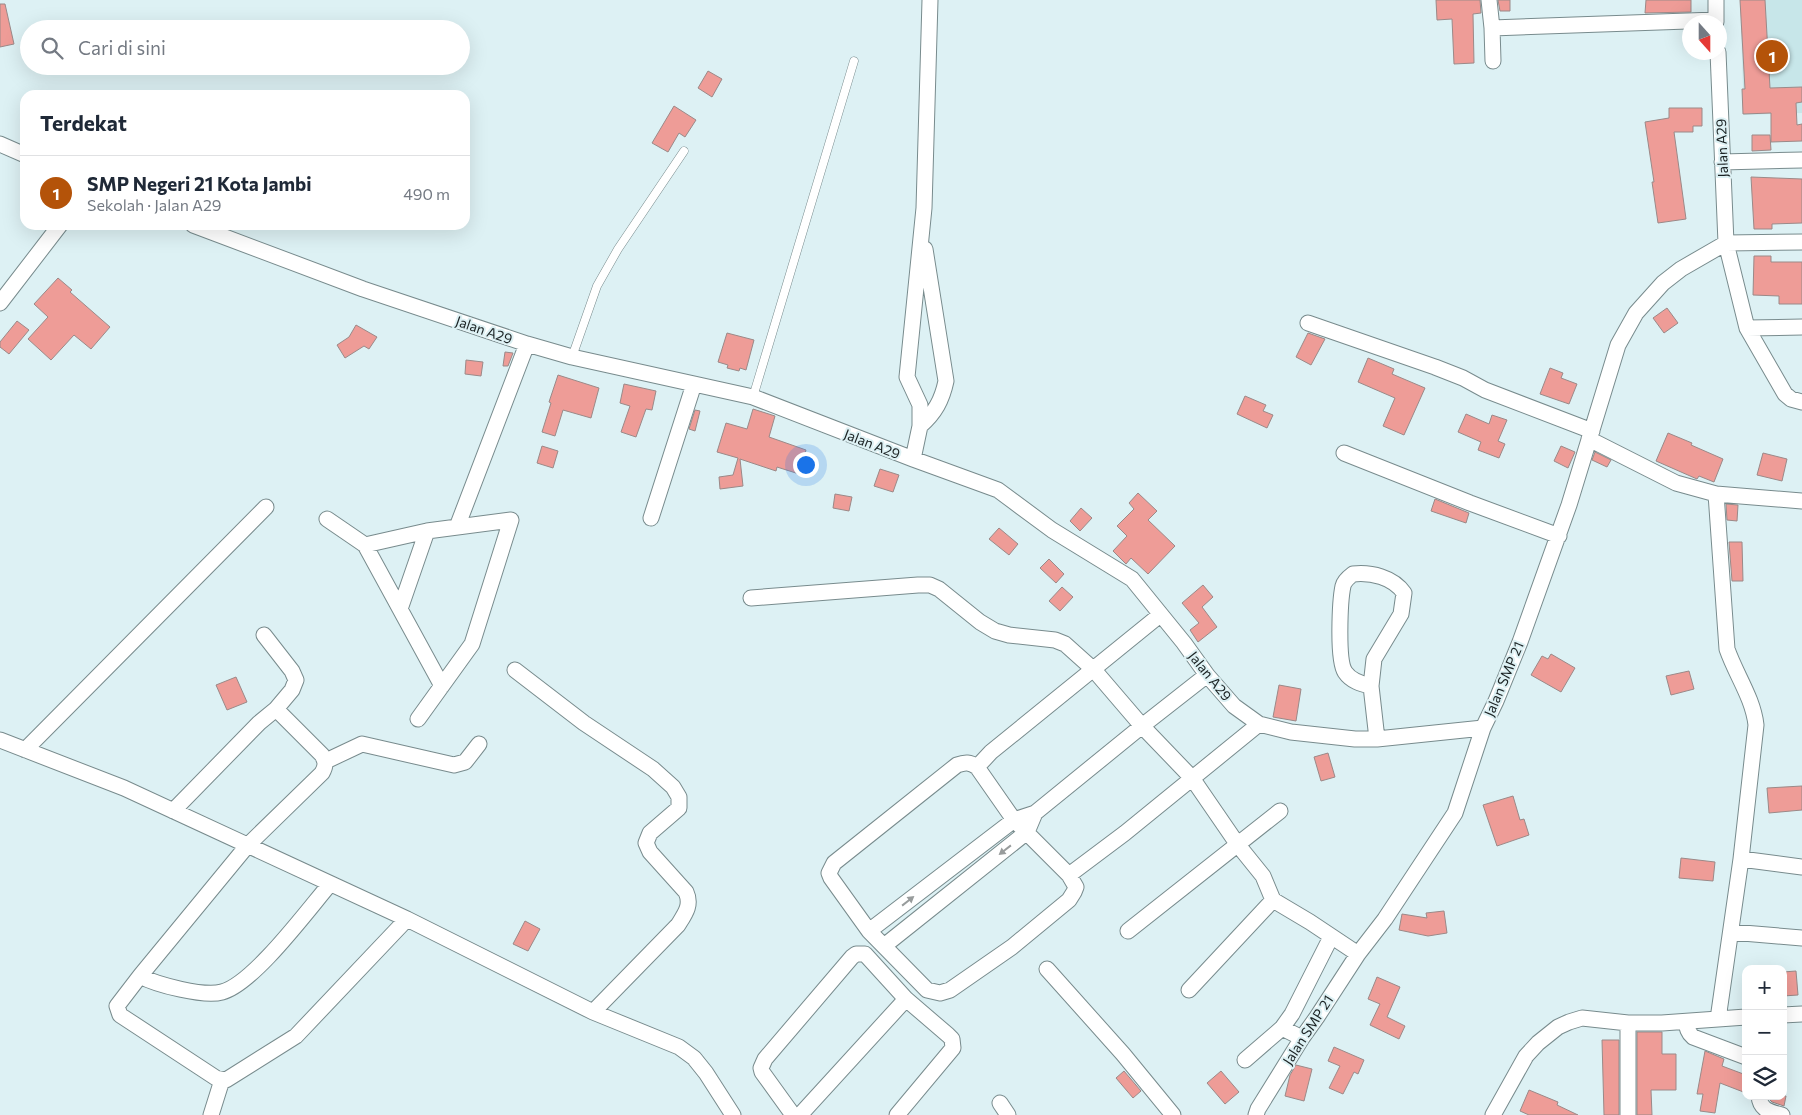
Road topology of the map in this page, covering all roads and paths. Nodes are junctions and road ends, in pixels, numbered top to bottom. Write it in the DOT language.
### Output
graph roads {
  1 [pos="930,0"];
  2 [pos="1489,0"];
  3 [pos="1716,0"];
  4 [pos="1716,15"];
  5 [pos="1682,23"];
  6 [pos="1492,28"];
  7 [pos="1718,60"];
  8 [pos="854,61"];
  9 [pos="1494,62"];
  10 [pos="0,144"];
  11 [pos="684,150"];
  12 [pos="20,153"];
  13 [pos="1802,160"];
  14 [pos="1722,162"];
  15 [pos="922,228"];
  16 [pos="56,230"];
  17 [pos="206,230"];
  18 [pos="1802,242"];
  19 [pos="1726,243"];
  20 [pos="0,303"];
  21 [pos="1308,323"];
  22 [pos="1802,327"];
  23 [pos="1747,328"];
  24 [pos="527,344"];
  25 [pos="572,357"];
  26 [pos="694,384"];
  27 [pos="752,397"];
  28 [pos="1802,402"];
  29 [pos="920,426"];
  30 [pos="1591,435"];
  31 [pos="1344,453"];
  32 [pos="913,460"];
  33 [pos="1716,494"];
  34 [pos="1802,502"];
  35 [pos="266,508"];
  36 [pos="651,518"];
  37 [pos="327,519"];
  38 [pos="457,527"];
  39 [pos="427,531"];
  40 [pos="1558,536"];
  41 [pos="366,545"];
  42 [pos="751,598"];
  43 [pos="400,609"];
  44 [pos="1160,615"];
  45 [pos="264,635"];
  46 [pos="515,670"];
  47 [pos="1094,670"];
  48 [pos="1207,676"];
  49 [pos="442,686"];
  50 [pos="1372,686"];
  51 [pos="276,709"];
  52 [pos="418,719"];
  53 [pos="1259,724"];
  54 [pos="1142,726"];
  55 [pos="1483,728"];
  56 [pos="1377,739"];
  57 [pos="0,740"];
  58 [pos="478,744"];
  59 [pos="25,750"];
  60 [pos="326,761"];
  61 [pos="977,767"];
  62 [pos="1192,778"];
  63 [pos="173,811"];
  64 [pos="1280,811"];
  65 [pos="1035,813"];
  66 [pos="1014,820"];
  67 [pos="1027,832"];
  68 [pos="1238,844"];
  69 [pos="247,846"];
  70 [pos="1741,859"];
  71 [pos="1802,867"];
  72 [pos="1069,875"];
  73 [pos="330,884"];
  74 [pos="1273,900"];
  75 [pos="407,919"];
  76 [pos="869,931"];
  77 [pos="1128,931"];
  78 [pos="1731,932"];
  79 [pos="1331,937"];
  80 [pos="1802,938"];
  81 [pos="884,946"];
  82 [pos="1358,954"];
  83 [pos="1047,969"];
  84 [pos="140,976"];
  85 [pos="1189,990"];
  86 [pos="906,999"];
  87 [pos="593,1012"];
  88 [pos="1802,1014"];
  89 [pos="1787,1015"];
  90 [pos="1742,1018"];
  91 [pos="1718,1019"];
  92 [pos="1686,1022"];
  93 [pos="1628,1023"];
  94 [pos="1282,1028"];
  95 [pos="1302,1038"];
  96 [pos="1742,1055"];
  97 [pos="1245,1060"];
  98 [pos="222,1080"];
  99 [pos="822,1092"];
  100 [pos="1760,1100"];
  101 [pos="211,1115"];
  102 [pos="733,1115"];
  103 [pos="793,1115"];
  104 [pos="800,1115"];
  105 [pos="817,1115"];
  106 [pos="897,1115"];
  107 [pos="1173,1115"];
  108 [pos="1256,1115"];
  109 [pos="1493,1115"];
  110 [pos="1628,1115"];
  111 [pos="1782,1115"];
  1 -- 15 [label="street"];
  2 -- 6 [label="street"];
  3 -- 4 [label="street"];
  5 -- 6 [label="street"];
  6 -- 9 [label="street"];
  7 -- 14 [label="street, Jalan A29"];
  8 -- 27 [label="lane"];
  10 -- 12 [label="street"];
  11 -- 25 [label="lane"];
  13 -- 14 [label="street"];
  14 -- 19 [label="street, Jalan A29"];
  15 -- 29 [label="street"];
  15 -- 29 [label="street"];
  16 -- 20 [label="street"];
  17 -- 24 [label="street, Jalan A29"];
  18 -- 19 [label="street"];
  19 -- 23 [label="street, Jalan A29"];
  19 -- 30 [label="street, Jalan SMP 21"];
  21 -- 30 [label="street"];
  22 -- 23 [label="street"];
  23 -- 28 [label="street, Jalan A29"];
  24 -- 25 [label="street, Jalan A29"];
  24 -- 38 [label="street"];
  25 -- 26 [label="street, Jalan A29"];
  26 -- 27 [label="street, Jalan A29"];
  26 -- 36 [label="street"];
  27 -- 32 [label="street, Jalan A29"];
  29 -- 32 [label="street"];
  30 -- 33 [label="street"];
  30 -- 40 [label="street, Jalan SMP 21"];
  31 -- 40 [label="street"];
  32 -- 44 [label="street, Jalan A29"];
  33 -- 34 [label="street"];
  33 -- 70 [label="street"];
  35 -- 59 [label="street"];
  37 -- 41 [label="street"];
  38 -- 39 [label="street"];
  38 -- 49 [label="street"];
  39 -- 41 [label="street"];
  39 -- 43 [label="street"];
  40 -- 55 [label="street, Jalan SMP 21"];
  41 -- 43 [label="street"];
  42 -- 47 [label="street"];
  43 -- 49 [label="street"];
  44 -- 47 [label="street"];
  44 -- 48 [label="street, Jalan A29"];
  45 -- 51 [label="street"];
  46 -- 87 [label="street"];
  47 -- 54 [label="street"];
  47 -- 61 [label="street"];
  48 -- 53 [label="street, Jalan A29"];
  48 -- 54 [label="street"];
  49 -- 52 [label="street"];
  50 -- 50 [label="street"];
  50 -- 56 [label="street"];
  51 -- 60 [label="street"];
  51 -- 63 [label="street"];
  53 -- 56 [label="street, Jalan A29"];
  53 -- 62 [label="street"];
  54 -- 62 [label="street"];
  54 -- 65 [label="street"];
  55 -- 56 [label="street, Jalan A29"];
  55 -- 82 [label="street, Jalan SMP 21"];
  57 -- 59 [label="street"];
  58 -- 60 [label="street"];
  59 -- 63 [label="street"];
  60 -- 69 [label="street"];
  61 -- 66 [label="street"];
  61 -- 76 [label="street"];
  62 -- 68 [label="street"];
  62 -- 72 [label="street"];
  63 -- 69 [label="street"];
  64 -- 68 [label="street"];
  65 -- 66 [label="street"];
  65 -- 67 [label="street"];
  66 -- 67 [label="street"];
  76 -- 66 [label="street, one-way"];
  67 -- 72 [label="street"];
  67 -- 81 [label="street, one-way"];
  68 -- 74 [label="street"];
  68 -- 77 [label="street"];
  69 -- 73 [label="street"];
  69 -- 84 [label="street"];
  70 -- 71 [label="street"];
  70 -- 78 [label="street"];
  72 -- 81 [label="street"];
  73 -- 75 [label="street"];
  73 -- 84 [label="street"];
  74 -- 79 [label="street"];
  74 -- 85 [label="street"];
  75 -- 87 [label="street"];
  75 -- 98 [label="street"];
  76 -- 81 [label="street"];
  78 -- 80 [label="street"];
  78 -- 91 [label="street"];
  79 -- 82 [label="street"];
  79 -- 94 [label="street"];
  82 -- 95 [label="street, Jalan SMP 21"];
  83 -- 107 [label="street"];
  84 -- 98 [label="street"];
  86 -- 99 [label="street"];
  86 -- 103 [label="street"];
  86 -- 106 [label="street"];
  87 -- 102 [label="street"];
  88 -- 89 [label="street"];
  90 -- 91 [label="street"];
  91 -- 92 [label="street"];
  92 -- 93 [label="street"];
  92 -- 96 [label="street"];
  93 -- 109 [label="street"];
  93 -- 110 [label="street"];
  94 -- 95 [label="street"];
  94 -- 97 [label="street"];
  95 -- 108 [label="street, Jalan SMP 21"];
  98 -- 101 [label="street"];
  99 -- 104 [label="street"];
  99 -- 105 [label="street"];
  100 -- 111 [label="street"];
}
